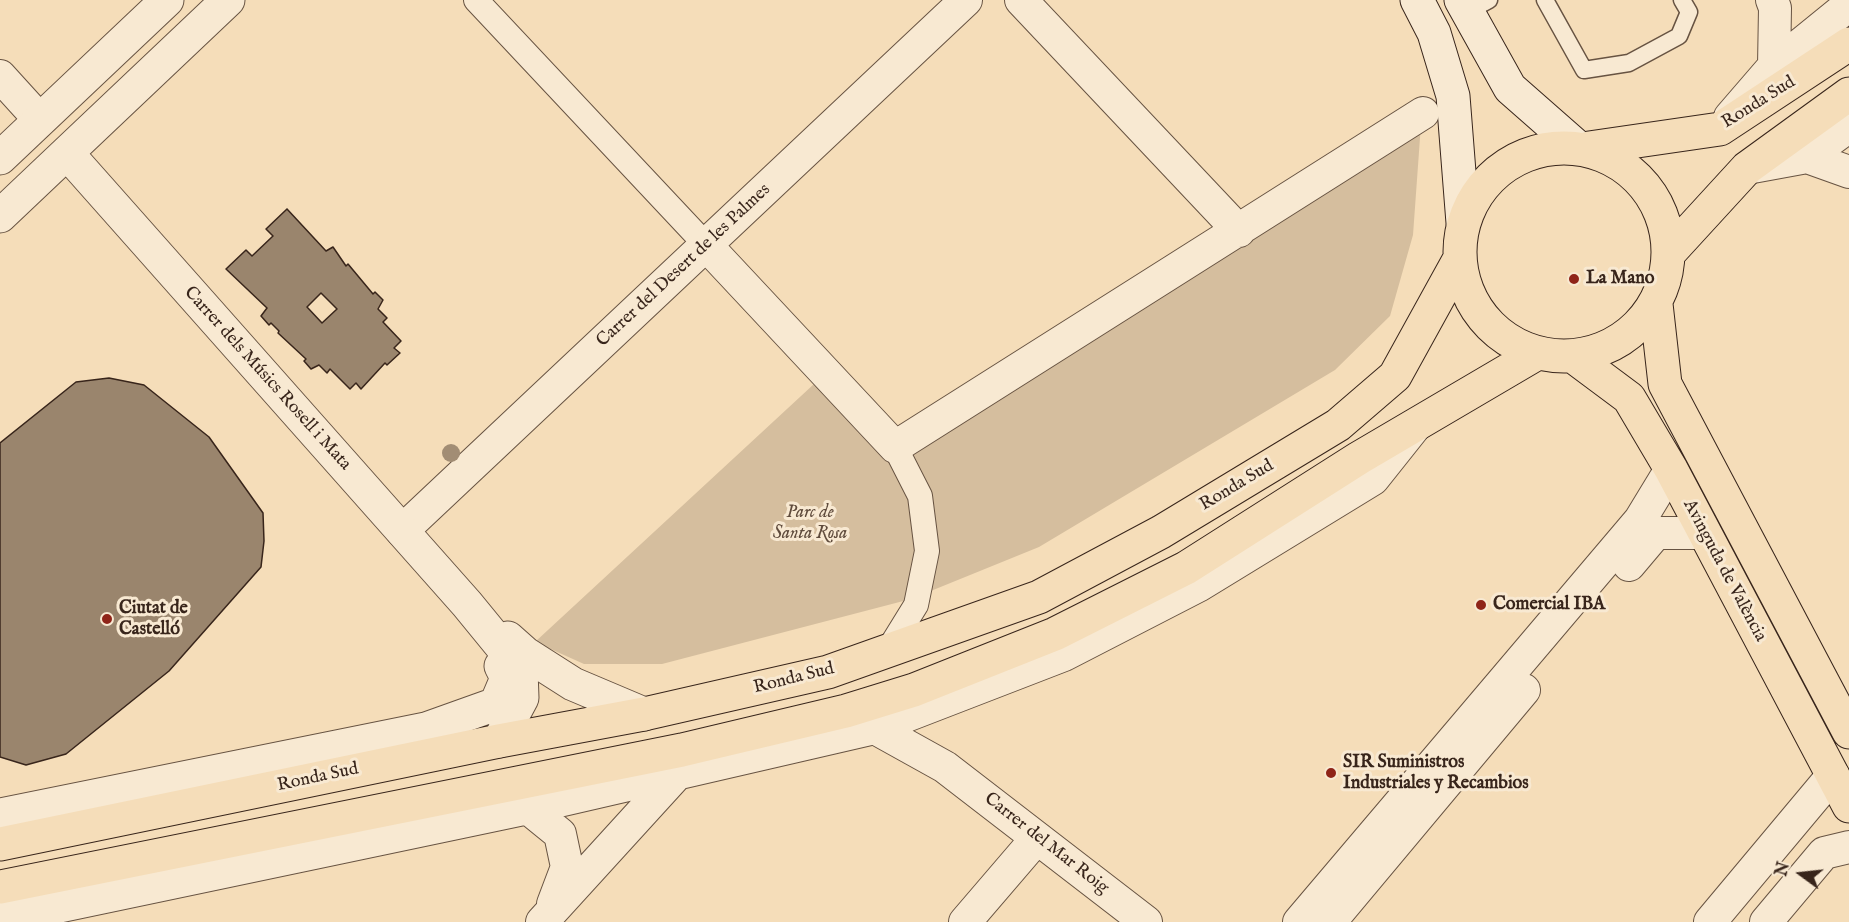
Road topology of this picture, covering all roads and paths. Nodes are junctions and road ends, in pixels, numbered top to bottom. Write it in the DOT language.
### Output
graph roads {
  1 [pos="167,0"];
  2 [pos="228,0"];
  3 [pos="476,0"];
  4 [pos="966,0"];
  5 [pos="1021,0"];
  6 [pos="1417,0"];
  7 [pos="1545,0"];
  8 [pos="1682,0"];
  9 [pos="1772,0"];
  10 [pos="1472,4"];
  11 [pos="1849,5"];
  12 [pos="1849,44"];
  13 [pos="1774,66"];
  14 [pos="0,75"];
  15 [pos="1849,94"];
  16 [pos="1423,113"];
  17 [pos="40,120"];
  18 [pos="1849,126"];
  19 [pos="1720,129"];
  20 [pos="1582,147"];
  21 [pos="66,153"];
  22 [pos="1807,157"];
  23 [pos="0,158"];
  24 [pos="1747,168"];
  25 [pos="1849,172"];
  26 [pos="0,216"];
  27 [pos="1463,223"];
  28 [pos="1239,231"];
  29 [pos="706,245"];
  30 [pos="1670,252"];
  31 [pos="1459,260"];
  32 [pos="1656,304"];
  33 [pos="1536,354"];
  34 [pos="1574,357"];
  35 [pos="1419,421"];
  36 [pos="895,447"];
  37 [pos="1671,470"];
  38 [pos="402,531"];
  39 [pos="1704,532"];
  40 [pos="467,604"];
  41 [pos="887,652"];
  42 [pos="928,709"];
  43 [pos="846,711"];
  44 [pos="644,714"];
  45 [pos="875,728"];
  46 [pos="1849,732"];
  47 [pos="499,741"];
  48 [pos="945,767"];
  49 [pos="676,775"];
  50 [pos="1833,775"];
  51 [pos="1849,806"];
  52 [pos="528,808"];
  53 [pos="0,815"];
  54 [pos="1038,838"];
  55 [pos="0,844"];
  56 [pos="1849,847"];
  57 [pos="0,887"];
  58 [pos="546,918"];
  59 [pos="0,919"];
  60 [pos="965,922"];
  61 [pos="1146,922"];
  62 [pos="1299,922"];
  63 [pos="1330,922"];
  64 [pos="1710,922"];
  65 [pos="1766,922"];
  1 -- 17 [label="street"];
  2 -- 21 [label="street"];
  3 -- 29 [label="street"];
  4 -- 29 [label="street, Carrer del Desert de les Palmes"];
  5 -- 28 [label="street"];
  6 -- 27 [label="street"];
  7 -- 8 [label="lane"];
  9 -- 13 [label="street"];
  10 -- 20 [label="street"];
  11 -- 13 [label="street"];
  12 -- 19 [label="main road, Ronda Sud"];
  13 -- 19 [label="street"];
  14 -- 17 [label="street"];
  15 -- 24 [label="main road"];
  16 -- 28 [label="street"];
  17 -- 23 [label="street"];
  18 -- 22 [label="street"];
  19 -- 20 [label="main road, Ronda Sud"];
  20 -- 27 [label="main road"];
  20 -- 30 [label="main road"];
  21 -- 26 [label="street"];
  21 -- 38 [label="street, Carrer dels Músics Rosell i Mata"];
  22 -- 24 [label="street"];
  22 -- 25 [label="street"];
  24 -- 30 [label="main road"];
  27 -- 31 [label="main road"];
  28 -- 36 [label="street"];
  29 -- 36 [label="street"];
  29 -- 38 [label="street, Carrer del Desert de les Palmes"];
  30 -- 32 [label="main road"];
  31 -- 33 [label="main road"];
  31 -- 41 [label="main road, Ronda Sud"];
  32 -- 34 [label="main road"];
  32 -- 46 [label="main road, Avinguda de València"];
  33 -- 34 [label="main road"];
  33 -- 35 [label="main road"];
  34 -- 37 [label="main road, Avinguda de València"];
  35 -- 42 [label="street"];
  35 -- 43 [label="main road"];
  36 -- 41 [label="street"];
  37 -- 39 [label="main road, Avinguda de València"];
  37 -- 62 [label="street"];
  38 -- 40 [label="street, Carrer dels Músics Rosell i Mata"];
  39 -- 50 [label="main road, Avinguda de València"];
  39 -- 63 [label="street"];
  40 -- 44 [label="street, Carrer dels Músics Rosell i Mata"];
  40 -- 47 [label="street, Carrer dels Músics Rosell i Mata"];
  40 -- 53 [label="street, Ronda Sud"];
  41 -- 44 [label="main road, Ronda Sud"];
  42 -- 45 [label="street"];
  42 -- 48 [label="street"];
  43 -- 45 [label="street, Carrer del Mar Roig"];
  43 -- 57 [label="main road"];
  44 -- 47 [label="main road, Ronda Sud"];
  45 -- 48 [label="street, Carrer del Mar Roig"];
  45 -- 49 [label="street"];
  47 -- 55 [label="main road, Ronda Sud"];
  48 -- 54 [label="street, Carrer del Mar Roig"];
  49 -- 52 [label="street"];
  49 -- 58 [label="street"];
  50 -- 51 [label="main road, Avinguda de València"];
  50 -- 64 [label="street"];
  52 -- 58 [label="street"];
  52 -- 59 [label="street"];
  54 -- 60 [label="street"];
  54 -- 61 [label="street, Carrer del Mar Roig"];
  56 -- 65 [label="street"];
}
